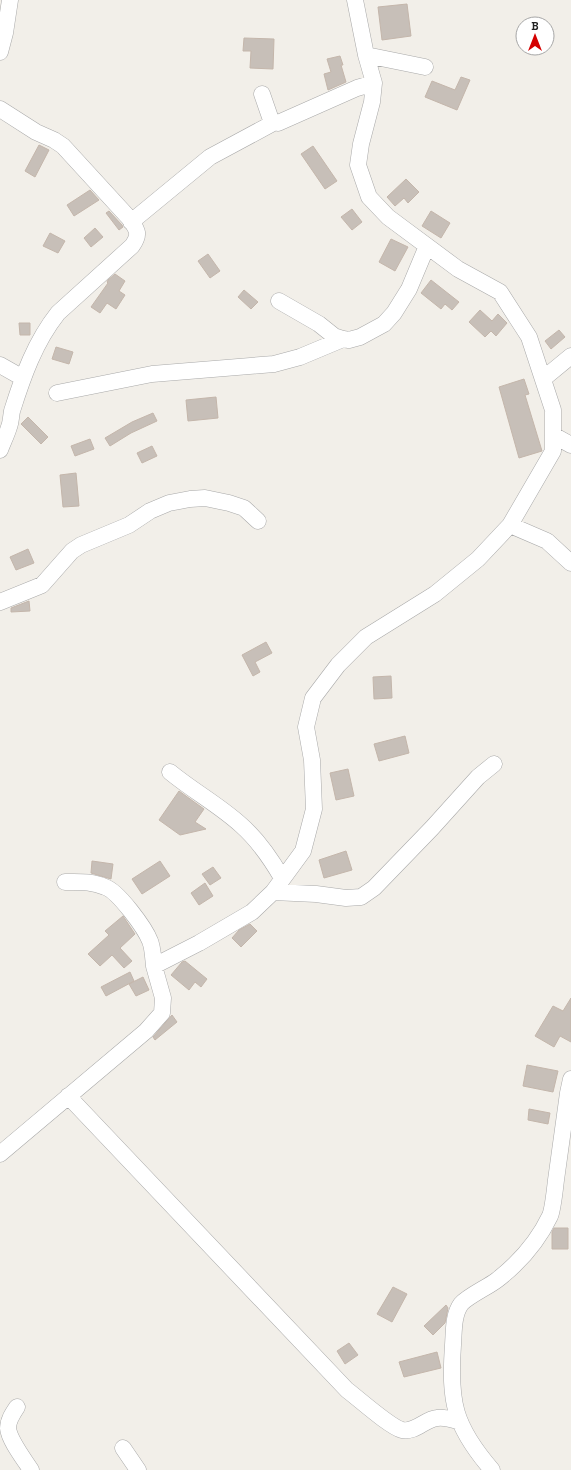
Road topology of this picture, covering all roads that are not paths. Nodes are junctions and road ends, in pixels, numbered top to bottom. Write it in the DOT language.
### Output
graph roads {
  1 [pos="10,0"];
  2 [pos="355,0"];
  3 [pos="0,52"];
  4 [pos="366,55"];
  5 [pos="425,67"];
  6 [pos="374,83"];
  7 [pos="262,94"];
  8 [pos="0,109"];
  9 [pos="275,122"];
  10 [pos="131,222"];
  11 [pos="427,246"];
  12 [pos="279,301"];
  13 [pos="343,339"];
  14 [pos="571,356"];
  15 [pos="0,365"];
  16 [pos="23,378"];
  17 [pos="543,379"];
  18 [pos="57,393"];
  19 [pos="553,435"];
  20 [pos="571,445"];
  21 [pos="0,450"];
  22 [pos="258,521"];
  23 [pos="510,526"];
  24 [pos="571,563"];
  25 [pos="0,602"];
  26 [pos="494,764"];
  27 [pos="170,772"];
  28 [pos="65,882"];
  29 [pos="278,885"];
  30 [pos="154,966"];
  31 [pos="571,1079"];
  32 [pos="68,1096"];
  33 [pos="0,1154"];
  34 [pos="17,1407"];
  35 [pos="458,1421"];
  36 [pos="123,1448"];
  37 [pos="31,1470"];
  38 [pos="138,1470"];
  39 [pos="492,1470"];
  1 -- 3 [label="street"];
  2 -- 4 [label="street"];
  4 -- 5 [label="street"];
  4 -- 6 [label="street"];
  6 -- 9 [label="street"];
  6 -- 11 [label="street"];
  7 -- 9 [label="street"];
  8 -- 10 [label="street"];
  9 -- 10 [label="street"];
  10 -- 16 [label="street"];
  11 -- 13 [label="street"];
  11 -- 17 [label="street"];
  12 -- 13 [label="street"];
  13 -- 18 [label="street"];
  14 -- 17 [label="street"];
  15 -- 16 [label="street"];
  16 -- 21 [label="street"];
  17 -- 19 [label="street"];
  19 -- 20 [label="street"];
  19 -- 23 [label="street"];
  22 -- 25 [label="street"];
  23 -- 24 [label="street"];
  23 -- 29 [label="street"];
  26 -- 29 [label="street"];
  27 -- 29 [label="street"];
  28 -- 30 [label="street"];
  29 -- 30 [label="street"];
  30 -- 32 [label="street"];
  31 -- 35 [label="street"];
  32 -- 33 [label="street"];
  32 -- 35 [label="street"];
  34 -- 37 [label="street"];
  35 -- 39 [label="street"];
  36 -- 38 [label="street"];
}
